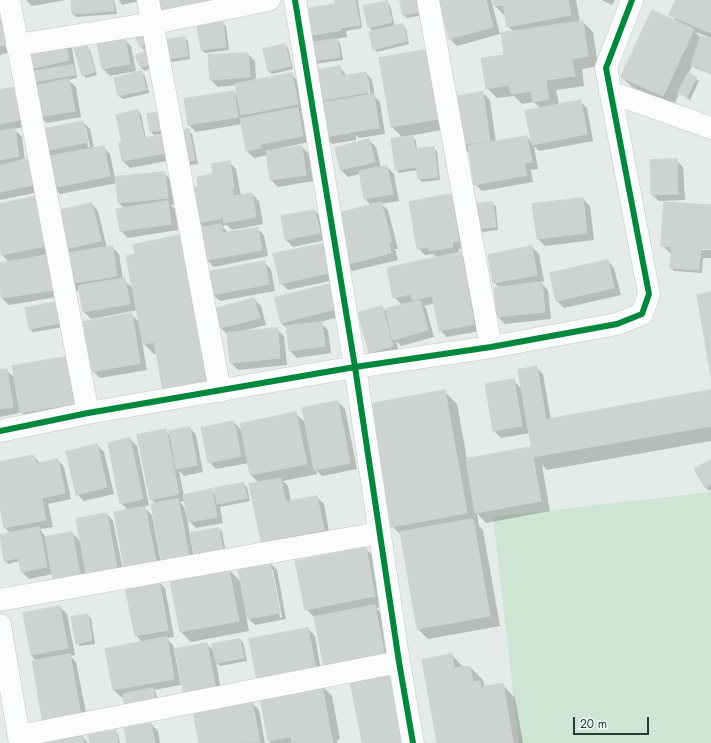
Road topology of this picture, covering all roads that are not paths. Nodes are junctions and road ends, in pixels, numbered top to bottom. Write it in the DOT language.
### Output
graph roads {
  1 [pos="9,0"];
  2 [pos="148,0"];
  3 [pos="269,0"];
  4 [pos="294,0"];
  5 [pos="428,0"];
  6 [pos="632,0"];
  7 [pos="154,23"];
  8 [pos="17,45"];
  9 [pos="610,92"];
  10 [pos="711,128"];
  11 [pos="491,347"];
  12 [pos="355,367"];
  13 [pos="220,391"];
  14 [pos="88,413"];
  15 [pos="0,431"];
  16 [pos="379,533"];
  17 [pos="0,600"];
  18 [pos="0,625"];
  19 [pos="399,662"];
  20 [pos="20,740"];
  21 [pos="413,743"];
  1 -- 8 [label="street"];
  2 -- 7 [label="street"];
  3 -- 7 [label="street"];
  4 -- 12 [label="street"];
  5 -- 11 [label="street"];
  6 -- 9 [label="street"];
  7 -- 8 [label="street"];
  7 -- 13 [label="street"];
  8 -- 14 [label="street"];
  9 -- 10 [label="street"];
  9 -- 11 [label="street"];
  11 -- 12 [label="street"];
  12 -- 13 [label="street"];
  12 -- 16 [label="street"];
  13 -- 14 [label="street"];
  14 -- 15 [label="street"];
  16 -- 17 [label="street"];
  16 -- 19 [label="street"];
  18 -- 20 [label="street"];
  19 -- 20 [label="street"];
  19 -- 21 [label="street"];
}
